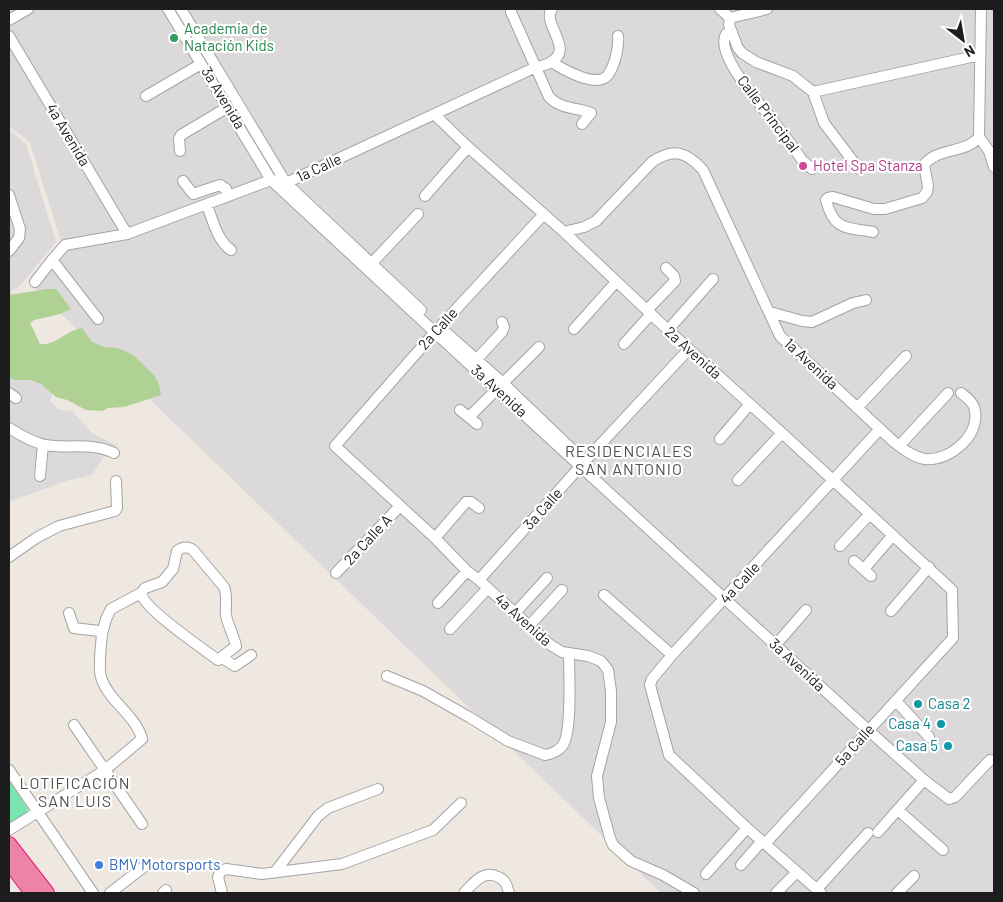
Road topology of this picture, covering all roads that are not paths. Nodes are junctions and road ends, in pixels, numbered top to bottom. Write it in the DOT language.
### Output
graph roads {
  1 [pos="28,9"];
  2 [pos="168,9"];
  3 [pos="181,9"];
  4 [pos="552,9"];
  5 [pos="720,9"];
  6 [pos="767,9"];
  7 [pos="982,9"];
  8 [pos="511,12"];
  9 [pos="730,18"];
  10 [pos="9,20"];
  11 [pos="732,32"];
  12 [pos="9,36"];
  13 [pos="618,36"];
  14 [pos="980,55"];
  15 [pos="552,62"];
  16 [pos="201,64"];
  17 [pos="536,67"];
  18 [pos="813,92"];
  19 [pos="146,96"];
  20 [pos="228,106"];
  21 [pos="435,115"];
  22 [pos="582,124"];
  23 [pos="980,137"];
  24 [pos="468,148"];
  25 [pos="180,151"];
  26 [pos="994,167"];
  27 [pos="812,169"];
  28 [pos="859,169"];
  29 [pos="271,180"];
  30 [pos="183,181"];
  31 [pos="286,183"];
  32 [pos="9,194"];
  33 [pos="228,195"];
  34 [pos="425,196"];
  35 [pos="299,200"];
  36 [pos="207,205"];
  37 [pos="418,214"];
  38 [pos="544,214"];
  39 [pos="564,232"];
  40 [pos="873,232"];
  41 [pos="127,234"];
  42 [pos="231,250"];
  43 [pos="9,251"];
  44 [pos="52,260"];
  45 [pos="372,263"];
  46 [pos="666,268"];
  47 [pos="713,280"];
  48 [pos="35,282"];
  49 [pos="616,282"];
  50 [pos="866,300"];
  51 [pos="649,312"];
  52 [pos="770,312"];
  53 [pos="98,319"];
  54 [pos="502,322"];
  55 [pos="438,330"];
  56 [pos="574,330"];
  57 [pos="668,330"];
  58 [pos="624,344"];
  59 [pos="539,347"];
  60 [pos="689,349"];
  61 [pos="906,356"];
  62 [pos="473,362"];
  63 [pos="500,387"];
  64 [pos="948,393"];
  65 [pos="961,393"];
  66 [pos="750,404"];
  67 [pos="857,408"];
  68 [pos="460,410"];
  69 [pos="9,428"];
  70 [pos="880,429"];
  71 [pos="782,433"];
  72 [pos="720,439"];
  73 [pos="44,445"];
  74 [pos="335,446"];
  75 [pos="899,446"];
  76 [pos="114,453"];
  77 [pos="583,464"];
  78 [pos="40,476"];
  79 [pos="738,480"];
  80 [pos="116,481"];
  81 [pos="833,481"];
  82 [pos="400,506"];
  83 [pos="479,508"];
  84 [pos="869,515"];
  85 [pos="893,535"];
  86 [pos="435,538"];
  87 [pos="840,546"];
  88 [pos="9,557"];
  89 [pos="854,561"];
  90 [pos="929,568"];
  91 [pos="467,571"];
  92 [pos="336,574"];
  93 [pos="548,578"];
  94 [pos="480,580"];
  95 [pos="488,588"];
  96 [pos="562,590"];
  97 [pos="952,590"];
  98 [pos="141,593"];
  99 [pos="604,595"];
  100 [pos="727,597"];
  101 [pos="438,603"];
  102 [pos="806,610"];
  103 [pos="891,610"];
  104 [pos="69,613"];
  105 [pos="515,613"];
  106 [pos="529,626"];
  107 [pos="450,629"];
  108 [pos="102,634"];
  109 [pos="780,640"];
  110 [pos="569,654"];
  111 [pos="251,655"];
  112 [pos="672,655"];
  113 [pos="222,658"];
  114 [pos="387,676"];
  115 [pos="896,701"];
  116 [pos="74,725"];
  117 [pos="871,731"];
  118 [pos="929,737"];
  119 [pos="990,760"];
  120 [pos="9,770"];
  121 [pos="105,770"];
  122 [pos="924,780"];
  123 [pos="378,789"];
  124 [pos="461,803"];
  125 [pos="898,810"];
  126 [pos="38,812"];
  127 [pos="142,824"];
  128 [pos="747,828"];
  129 [pos="9,830"];
  130 [pos="763,842"];
  131 [pos="9,844"];
  132 [pos="943,850"];
  133 [pos="9,862"];
  134 [pos="741,865"];
  135 [pos="144,866"];
  136 [pos="275,872"];
  137 [pos="797,872"];
  138 [pos="706,874"];
  139 [pos="914,876"];
  140 [pos="819,891"];
  141 [pos="32,893"];
  142 [pos="47,893"];
  143 [pos="93,893"];
  144 [pos="110,893"];
  145 [pos="222,893"];
  146 [pos="464,893"];
  147 [pos="509,893"];
  148 [pos="694,893"];
  149 [pos="776,893"];
  150 [pos="897,893"];
  1 -- 10 [label="street"];
  2 -- 16 [label="street, 3a Avenida"];
  3 -- 31 [label="street, 3a Avenida"];
  4 -- 15 [label="street"];
  5 -- 9 [label="street"];
  6 -- 9 [label="street"];
  7 -- 14 [label="street"];
  8 -- 17 [label="street"];
  9 -- 11 [label="street"];
  11 -- 18 [label="street"];
  11 -- 27 [label="street, Calle Principal"];
  12 -- 41 [label="street, 4a Avenida"];
  13 -- 15 [label="street"];
  14 -- 18 [label="street"];
  14 -- 23 [label="street"];
  15 -- 17 [label="street, 1a Calle"];
  16 -- 19 [label="street"];
  16 -- 20 [label="street, 3a Avenida"];
  17 -- 21 [label="street, 1a Calle"];
  17 -- 22 [label="street"];
  18 -- 28 [label="street"];
  20 -- 25 [label="street"];
  20 -- 29 [label="street, 3a Avenida"];
  21 -- 24 [label="street, 2a Avenida"];
  21 -- 31 [label="street, 1a Calle"];
  23 -- 26 [label="street"];
  23 -- 40 [label="street"];
  24 -- 34 [label="street"];
  24 -- 38 [label="street, 2a Avenida"];
  29 -- 31 [label="street, 1a Calle"];
  29 -- 33 [label="street"];
  29 -- 35 [label="street, 3a Avenida"];
  30 -- 33 [label="street"];
  31 -- 35 [label="street, 3a Avenida"];
  32 -- 43 [label="street"];
  33 -- 36 [label="street"];
  35 -- 45 [label="street, 3a Avenida"];
  35 -- 55 [label="street, 3a Avenida"];
  36 -- 41 [label="street"];
  36 -- 42 [label="street"];
  37 -- 45 [label="street"];
  38 -- 39 [label="street, 2a Avenida"];
  38 -- 55 [label="street, 2a Calle"];
  39 -- 49 [label="street, 2a Avenida"];
  39 -- 52 [label="street, 1a Avenida"];
  41 -- 44 [label="street"];
  44 -- 48 [label="street"];
  44 -- 53 [label="street"];
  45 -- 55 [label="street, 3a Avenida"];
  46 -- 51 [label="street"];
  47 -- 57 [label="street"];
  49 -- 51 [label="street, 2a Avenida"];
  49 -- 56 [label="street"];
  50 -- 52 [label="street"];
  51 -- 57 [label="street, 2a Avenida"];
  51 -- 58 [label="street"];
  52 -- 67 [label="street, 1a Avenida"];
  54 -- 62 [label="street"];
  55 -- 62 [label="street, 3a Avenida"];
  55 -- 74 [label="street, 2a Calle"];
  57 -- 60 [label="street, 2a Avenida"];
  59 -- 63 [label="street"];
  60 -- 66 [label="street, 2a Avenida"];
  60 -- 77 [label="street, 3a Calle"];
  61 -- 67 [label="street"];
  62 -- 63 [label="street, 3a Avenida"];
  63 -- 68 [label="street"];
  63 -- 77 [label="street, 3a Avenida"];
  64 -- 75 [label="street"];
  65 -- 75 [label="street, 1a Avenida"];
  66 -- 71 [label="street, 2a Avenida"];
  66 -- 72 [label="street"];
  67 -- 70 [label="street, 1a Avenida"];
  69 -- 73 [label="street"];
  70 -- 75 [label="street, 1a Avenida"];
  70 -- 81 [label="street, 4a Calle"];
  71 -- 79 [label="street"];
  71 -- 81 [label="street, 2a Avenida"];
  73 -- 76 [label="street"];
  73 -- 78 [label="street"];
  74 -- 82 [label="street, 4a Avenida"];
  77 -- 94 [label="street, 3a Calle"];
  77 -- 100 [label="street, 3a Avenida"];
  80 -- 88 [label="street"];
  81 -- 84 [label="street, 2a Avenida"];
  81 -- 100 [label="street, 4a Calle"];
  82 -- 86 [label="street, 4a Avenida"];
  82 -- 92 [label="street, 2a Calle A"];
  83 -- 86 [label="street"];
  84 -- 85 [label="street, 2a Avenida"];
  84 -- 87 [label="street"];
  85 -- 89 [label="street"];
  85 -- 90 [label="street, 2a Avenida"];
  86 -- 91 [label="street, 4a Avenida"];
  90 -- 97 [label="street, 2a Avenida"];
  90 -- 103 [label="street"];
  91 -- 94 [label="street, 4a Avenida"];
  91 -- 101 [label="street"];
  93 -- 105 [label="street"];
  94 -- 95 [label="street, 4a Avenida"];
  95 -- 105 [label="street, 4a Avenida"];
  95 -- 107 [label="street"];
  96 -- 106 [label="street"];
  97 -- 115 [label="street, 5a Calle"];
  98 -- 108 [label="street"];
  98 -- 113 [label="street"];
  98 -- 113 [label="street"];
  99 -- 112 [label="street"];
  100 -- 109 [label="street, 3a Avenida"];
  100 -- 112 [label="street, 4a Calle"];
  100 -- 117 [label="street, 3a Avenida"];
  102 -- 109 [label="street"];
  104 -- 108 [label="street"];
  105 -- 106 [label="street, 4a Avenida"];
  106 -- 110 [label="street, 4a Avenida"];
  108 -- 121 [label="street"];
  109 -- 117 [label="street, 3a Avenida"];
  110 -- 114 [label="street"];
  110 -- 148 [label="street, 4a Avenida"];
  111 -- 113 [label="street"];
  112 -- 128 [label="street, 4a Calle"];
  115 -- 117 [label="street, 5a Calle"];
  115 -- 118 [label="street"];
  116 -- 121 [label="street"];
  117 -- 122 [label="street, 3a Avenida"];
  117 -- 130 [label="street, 5a Calle"];
  119 -- 122 [label="street, 3a Avenida"];
  120 -- 126 [label="street"];
  121 -- 126 [label="street"];
  121 -- 127 [label="street"];
  122 -- 125 [label="street"];
  123 -- 136 [label="street"];
  124 -- 136 [label="street"];
  125 -- 132 [label="street"];
  125 -- 140 [label="street"];
  126 -- 129 [label="street"];
  126 -- 143 [label="street"];
  128 -- 130 [label="street"];
  128 -- 138 [label="street"];
  130 -- 134 [label="street, 5a Calle"];
  130 -- 137 [label="street"];
  131 -- 142 [label="highway"];
  133 -- 141 [label="highway"];
  135 -- 144 [label="street"];
  136 -- 145 [label="street"];
  137 -- 140 [label="street"];
  137 -- 149 [label="street"];
  139 -- 150 [label="street"];
  146 -- 147 [label="street"];
}
